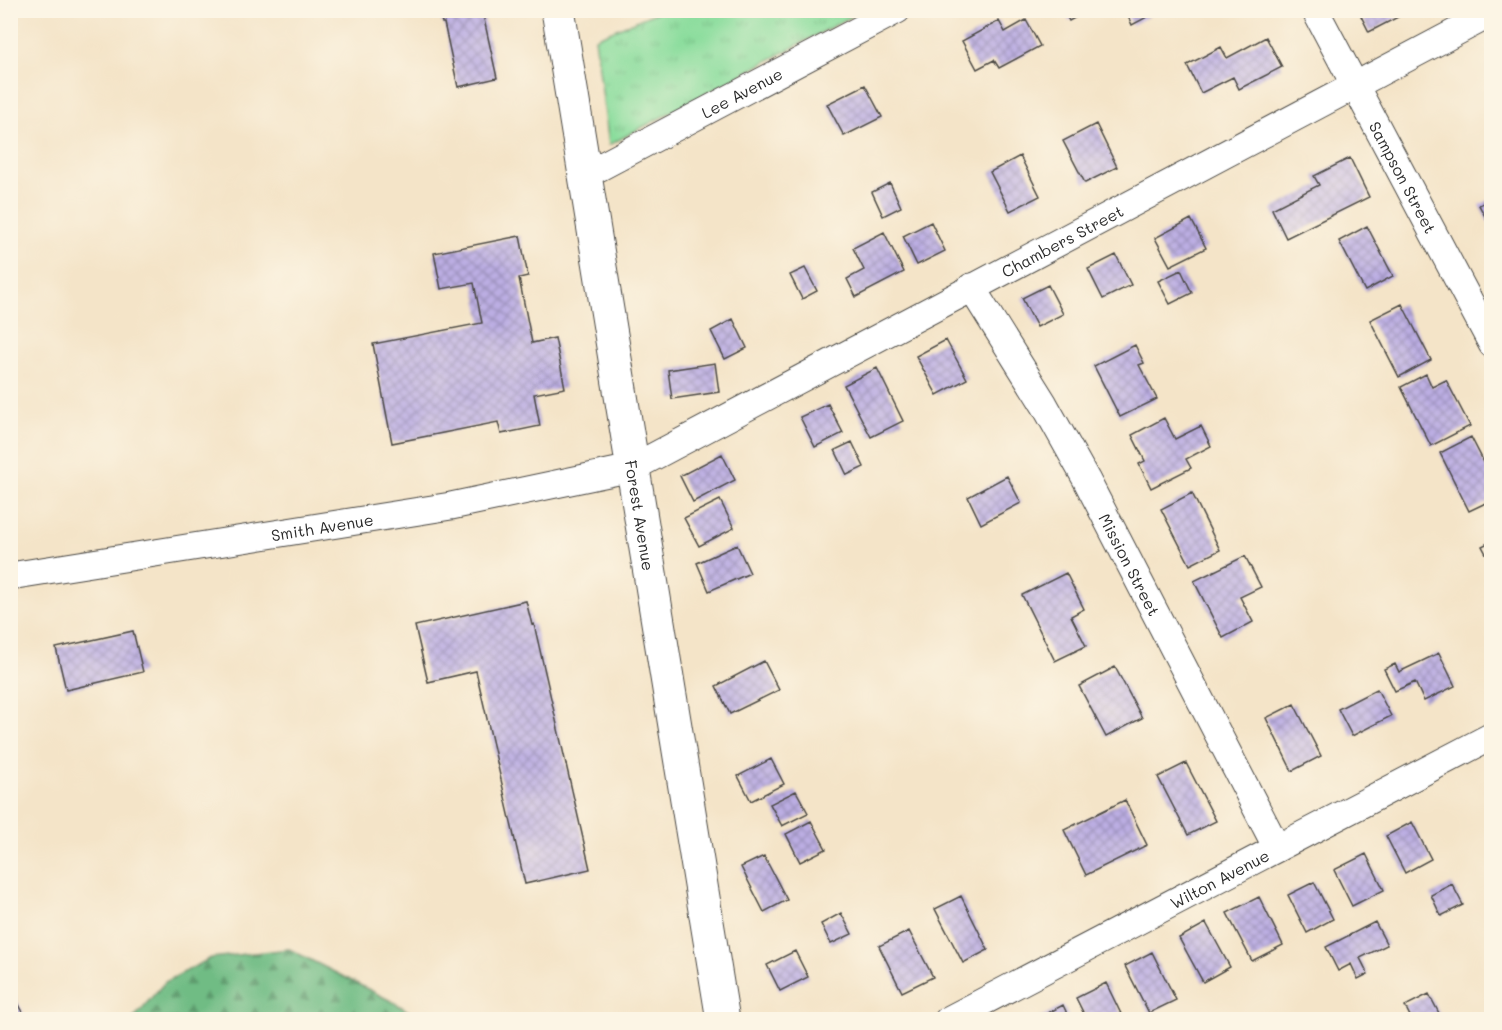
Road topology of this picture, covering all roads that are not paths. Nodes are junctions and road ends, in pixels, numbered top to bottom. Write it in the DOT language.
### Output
graph roads {
  1 [pos="558,10"];
  2 [pos="897,10"];
  3 [pos="1315,10"];
  4 [pos="1491,13"];
  5 [pos="1354,86"];
  6 [pos="585,175"];
  7 [pos="971,287"];
  8 [pos="1491,344"];
  9 [pos="632,468"];
  10 [pos="10,576"];
  11 [pos="1491,736"];
  12 [pos="1277,848"];
  13 [pos="723,1020"];
  14 [pos="948,1020"];
  1 -- 6 [label="main road, Forest Avenue"];
  2 -- 6 [label="street, Lee Avenue"];
  3 -- 5 [label="street, Sampson Street"];
  4 -- 5 [label="street, Chambers Street"];
  5 -- 7 [label="street, Chambers Street"];
  5 -- 8 [label="street, Sampson Street"];
  6 -- 9 [label="main road, Forest Avenue"];
  7 -- 9 [label="street, Chambers Street"];
  7 -- 12 [label="street, Mission Street"];
  9 -- 10 [label="street, Smith Avenue"];
  9 -- 13 [label="main road, Forest Avenue"];
  11 -- 12 [label="street, Wilton Avenue"];
  12 -- 14 [label="street, Wilton Avenue"];
}
